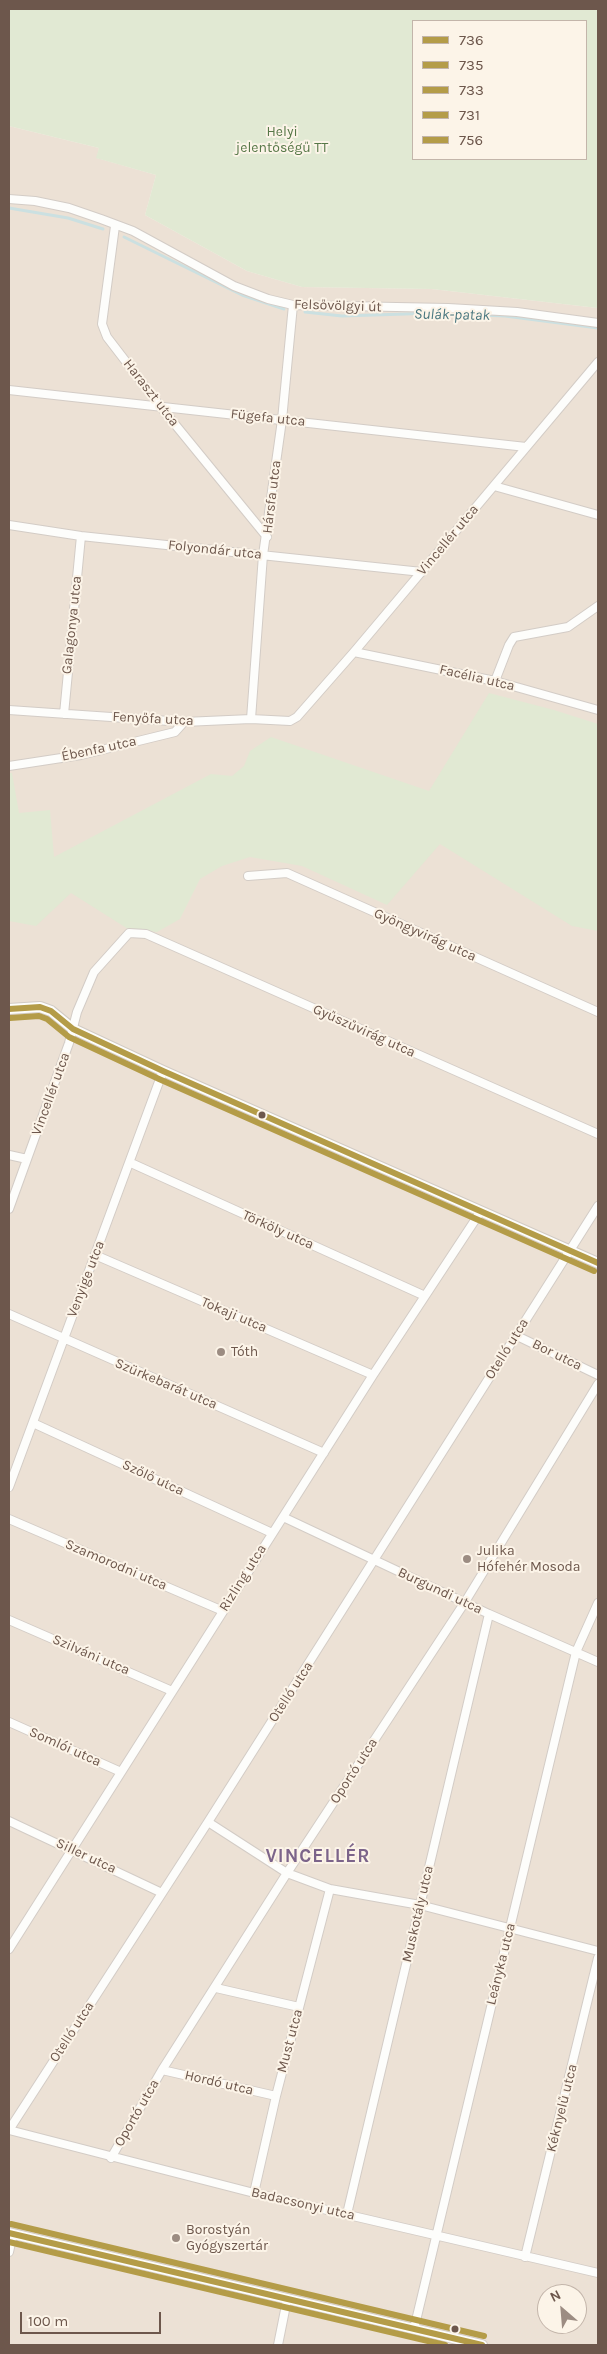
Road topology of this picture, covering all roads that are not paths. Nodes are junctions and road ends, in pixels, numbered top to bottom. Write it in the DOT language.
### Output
graph roads {
  1 [pos="9,199"];
  2 [pos="115,226"];
  3 [pos="293,306"];
  4 [pos="598,323"];
  5 [pos="598,362"];
  6 [pos="9,390"];
  7 [pos="160,406"];
  8 [pos="282,420"];
  9 [pos="526,447"];
  10 [pos="494,486"];
  11 [pos="598,515"];
  12 [pos="9,525"];
  13 [pos="81,536"];
  14 [pos="267,537"];
  15 [pos="263,555"];
  16 [pos="422,572"];
  17 [pos="598,606"];
  18 [pos="354,652"];
  19 [pos="495,681"];
  20 [pos="9,710"];
  21 [pos="598,710"];
  22 [pos="64,714"];
  23 [pos="297,717"];
  24 [pos="251,719"];
  25 [pos="184,722"];
  26 [pos="9,766"];
  27 [pos="248,876"];
  28 [pos="129,933"];
  29 [pos="9,1009"];
  30 [pos="598,1012"];
  31 [pos="74,1029"];
  32 [pos="163,1071"];
  33 [pos="598,1134"];
  34 [pos="9,1155"];
  35 [pos="27,1159"];
  36 [pos="130,1163"];
  37 [pos="598,1206"];
  38 [pos="9,1209"];
  39 [pos="482,1210"];
  40 [pos="571,1252"];
  41 [pos="95,1255"];
  42 [pos="598,1263"];
  43 [pos="425,1296"];
  44 [pos="9,1314"];
  45 [pos="515,1335"];
  46 [pos="63,1339"];
  47 [pos="373,1375"];
  48 [pos="598,1375"];
  49 [pos="598,1384"];
  50 [pos="33,1423"];
  51 [pos="324,1453"];
  52 [pos="9,1487"];
  53 [pos="283,1517"];
  54 [pos="9,1519"];
  55 [pos="272,1533"];
  56 [pos="375,1561"];
  57 [pos="465,1602"];
  58 [pos="598,1603"];
  59 [pos="223,1611"];
  60 [pos="489,1614"];
  61 [pos="9,1620"];
  62 [pos="576,1652"];
  63 [pos="598,1662"];
  64 [pos="172,1690"];
  65 [pos="9,1722"];
  66 [pos="121,1772"];
  67 [pos="9,1821"];
  68 [pos="208,1822"];
  69 [pos="73,1850"];
  70 [pos="287,1873"];
  71 [pos="330,1888"];
  72 [pos="162,1893"];
  73 [pos="420,1905"];
  74 [pos="510,1927"];
  75 [pos="9,1949"];
  76 [pos="598,1951"];
  77 [pos="598,1958"];
  78 [pos="216,1988"];
  79 [pos="299,2007"];
  80 [pos="162,2070"];
  81 [pos="276,2096"];
  82 [pos="9,2130"];
  83 [pos="111,2158"];
  84 [pos="254,2193"];
  85 [pos="347,2214"];
  86 [pos="11,2234"];
  87 [pos="436,2235"];
  88 [pos="9,2252"];
  89 [pos="525,2257"];
  90 [pos="598,2273"];
  91 [pos="288,2300"];
  92 [pos="414,2329"];
  93 [pos="278,2345"];
  94 [pos="475,2345"];
  1 -- 2 [label="street, Felsővölgyi út"];
  2 -- 3 [label="street, Felsővölgyi út"];
  2 -- 7 [label="street, Haraszt utca"];
  3 -- 4 [label="street, Felsővölgyi út"];
  3 -- 8 [label="street, Hársfa utca"];
  5 -- 9 [label="street, Vincellér utca"];
  6 -- 7 [label="street, Fügefa utca"];
  7 -- 8 [label="street, Fügefa utca"];
  7 -- 14 [label="street, Haraszt utca"];
  8 -- 9 [label="street, Fügefa utca"];
  8 -- 14 [label="street, Hársfa utca"];
  9 -- 10 [label="street, Vincellér utca"];
  10 -- 11 [label="street"];
  10 -- 16 [label="street, Vincellér utca"];
  12 -- 13 [label="street, Folyondár utca"];
  13 -- 15 [label="street, Folyondár utca"];
  13 -- 22 [label="street, Galagonya utca"];
  14 -- 15 [label="street, Hársfa utca"];
  15 -- 16 [label="street, Folyondár utca"];
  15 -- 24 [label="street, Hársfa utca"];
  16 -- 18 [label="street, Vincellér utca"];
  17 -- 19 [label="street"];
  18 -- 19 [label="street, Facélia utca"];
  18 -- 23 [label="street, Vincellér utca"];
  19 -- 21 [label="street, Facélia utca"];
  20 -- 22 [label="street, Fenyőfa utca"];
  22 -- 25 [label="street, Fenyőfa utca"];
  23 -- 24 [label="street, Fenyőfa utca"];
  24 -- 25 [label="street, Fenyőfa utca"];
  25 -- 26 [label="street, Ébenfa utca"];
  27 -- 30 [label="street, Gyöngyvirág utca"];
  28 -- 31 [label="street, Vincellér utca"];
  28 -- 33 [label="street, Gyűszűvirág utca"];
  29 -- 31 [label="street"];
  31 -- 32 [label="street"];
  31 -- 35 [label="street, Vincellér utca"];
  32 -- 36 [label="street, Venyige utca"];
  32 -- 39 [label="street"];
  34 -- 35 [label="street"];
  35 -- 38 [label="street, Vincellér utca"];
  36 -- 41 [label="street, Venyige utca"];
  36 -- 43 [label="street, Törköly utca"];
  37 -- 40 [label="street, Otelló utca"];
  39 -- 40 [label="street"];
  39 -- 43 [label="street, Rizling utca"];
  40 -- 42 [label="street"];
  40 -- 45 [label="street, Otelló utca"];
  41 -- 46 [label="street, Venyige utca"];
  41 -- 47 [label="street, Tokaji utca"];
  43 -- 47 [label="street, Rizling utca"];
  44 -- 46 [label="street, Szürkebarát utca"];
  45 -- 48 [label="street, Bor utca"];
  45 -- 56 [label="street, Otelló utca"];
  46 -- 50 [label="street, Venyige utca"];
  46 -- 51 [label="street, Szürkebarát utca"];
  47 -- 51 [label="street, Rizling utca"];
  49 -- 57 [label="street, Oportó utca"];
  50 -- 52 [label="street, Venyige utca"];
  50 -- 55 [label="street, Szőlő utca"];
  51 -- 53 [label="street, Rizling utca"];
  53 -- 55 [label="street, Rizling utca"];
  53 -- 56 [label="street, Burgundi utca"];
  54 -- 59 [label="street, Szamorodni utca"];
  55 -- 59 [label="street, Rizling utca"];
  56 -- 57 [label="street, Burgundi utca"];
  56 -- 68 [label="street, Otelló utca"];
  57 -- 60 [label="street, Burgundi utca"];
  57 -- 70 [label="street, Oportó utca"];
  58 -- 62 [label="street, Leányka utca"];
  59 -- 64 [label="street, Rizling utca"];
  60 -- 62 [label="street, Burgundi utca"];
  60 -- 73 [label="street, Muskotály utca"];
  61 -- 64 [label="street, Szilváni utca"];
  62 -- 63 [label="street, Burgundi utca"];
  62 -- 74 [label="street, Leányka utca"];
  64 -- 66 [label="street, Rizling utca"];
  65 -- 66 [label="street, Somlói utca"];
  66 -- 69 [label="street, Rizling utca"];
  67 -- 69 [label="street, Siller utca"];
  68 -- 70 [label="street"];
  68 -- 72 [label="street, Otelló utca"];
  69 -- 72 [label="street, Siller utca"];
  69 -- 75 [label="street, Rizling utca"];
  70 -- 71 [label="street"];
  70 -- 78 [label="street, Oportó utca"];
  71 -- 73 [label="street"];
  71 -- 79 [label="street, Must utca"];
  72 -- 82 [label="street, Otelló utca"];
  73 -- 74 [label="street"];
  73 -- 85 [label="street, Muskotály utca"];
  74 -- 76 [label="street"];
  74 -- 87 [label="street, Leányka utca"];
  77 -- 89 [label="street, Kéknyelű utca"];
  78 -- 79 [label="street"];
  78 -- 80 [label="street, Oportó utca"];
  79 -- 81 [label="street, Must utca"];
  80 -- 81 [label="street, Hordó utca"];
  80 -- 83 [label="street, Oportó utca"];
  81 -- 84 [label="street, Must utca"];
  82 -- 83 [label="street, Badacsonyi utca"];
  83 -- 84 [label="street, Badacsonyi utca"];
  84 -- 85 [label="street, Badacsonyi utca"];
  85 -- 87 [label="street, Badacsonyi utca"];
  86 -- 88 [label="street"];
  86 -- 91 [label="street"];
  87 -- 89 [label="street, Badacsonyi utca"];
  87 -- 92 [label="street, Leányka utca"];
  89 -- 90 [label="street, Badacsonyi utca"];
  91 -- 92 [label="street"];
  91 -- 93 [label="street"];
  92 -- 94 [label="street"];
}
